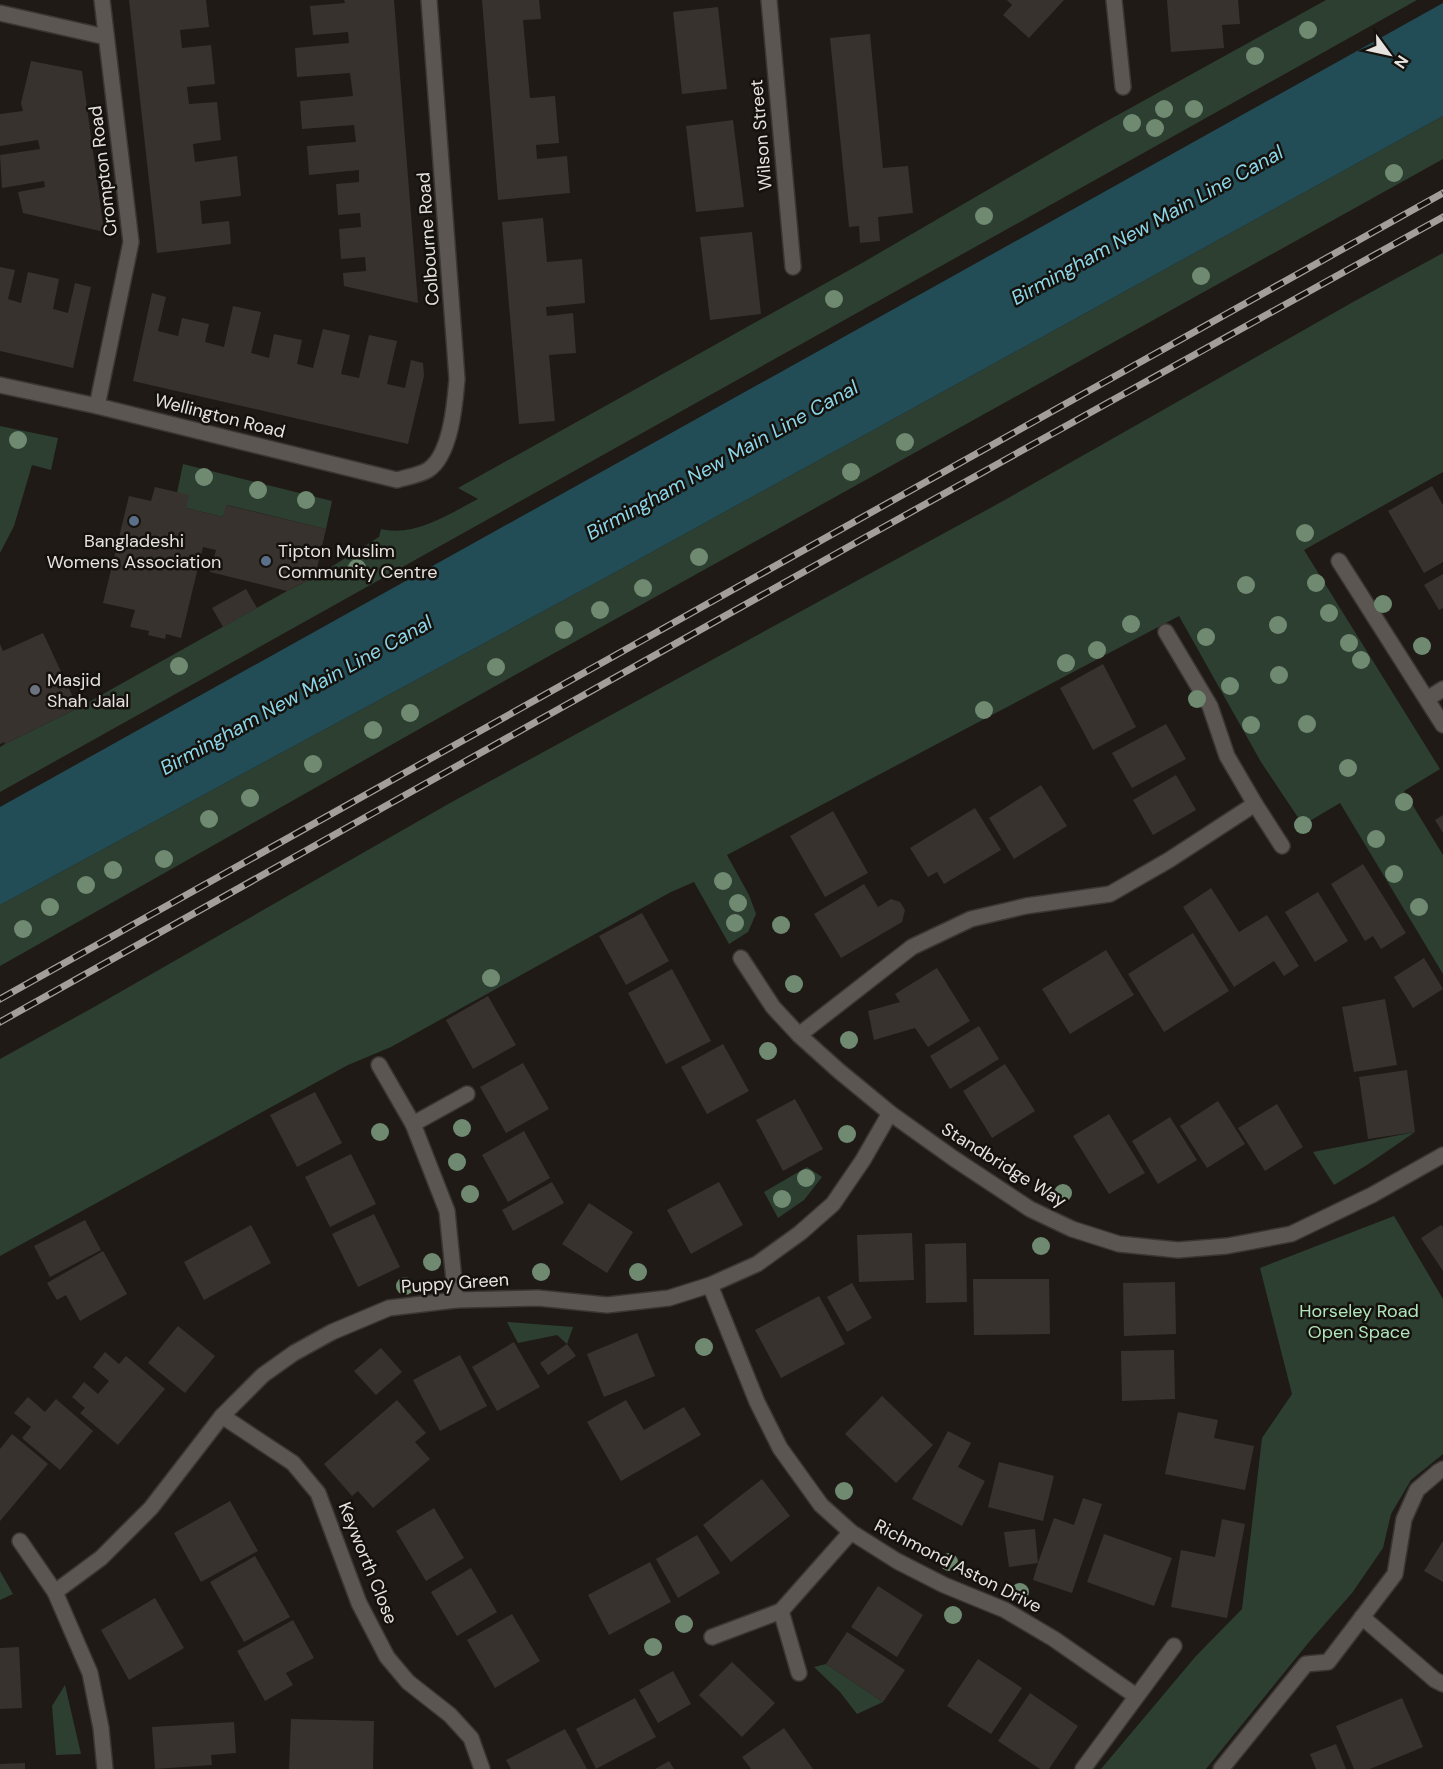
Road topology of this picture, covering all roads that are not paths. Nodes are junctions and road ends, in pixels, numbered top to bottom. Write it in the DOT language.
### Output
graph roads {
  1 [pos="102,0"];
  2 [pos="429,0"];
  3 [pos="769,0"];
  4 [pos="1114,0"];
  5 [pos="0,13"];
  6 [pos="106,37"];
  7 [pos="1123,87"];
  8 [pos="793,267"];
  9 [pos="0,385"];
  10 [pos="97,406"];
  11 [pos="429,470"];
  12 [pos="1339,561"];
  13 [pos="1166,632"];
  14 [pos="1443,689"];
  15 [pos="1427,699"];
  16 [pos="1443,725"];
  17 [pos="1255,804"];
  18 [pos="1282,846"];
  19 [pos="741,958"];
  20 [pos="799,1035"];
  21 [pos="380,1065"];
  22 [pos="467,1094"];
  23 [pos="890,1113"];
  24 [pos="413,1124"];
  25 [pos="1443,1155"];
  26 [pos="710,1285"];
  27 [pos="456,1300"];
  28 [pos="222,1416"];
  29 [pos="1443,1469"];
  30 [pos="851,1532"];
  31 [pos="20,1541"];
  32 [pos="55,1592"];
  33 [pos="781,1611"];
  34 [pos="1362,1617"];
  35 [pos="712,1637"];
  36 [pos="1174,1646"];
  37 [pos="799,1673"];
  38 [pos="1443,1684"];
  39 [pos="1136,1696"];
  40 [pos="105,1769"];
  41 [pos="482,1769"];
  42 [pos="1083,1769"];
  43 [pos="1221,1769"];
  1 -- 6 [label="street, Crompton Road"];
  2 -- 11 [label="street, Colbourne Road"];
  3 -- 8 [label="street, Wilson Street"];
  4 -- 7 [label="street"];
  5 -- 6 [label="street"];
  6 -- 10 [label="street, Crompton Road"];
  9 -- 10 [label="street, Wellington Road"];
  10 -- 11 [label="street, Wellington Road"];
  12 -- 15 [label="street"];
  13 -- 17 [label="street"];
  14 -- 15 [label="street"];
  15 -- 16 [label="street"];
  17 -- 18 [label="street"];
  17 -- 20 [label="street"];
  19 -- 20 [label="street, Standbridge Way"];
  20 -- 23 [label="street, Standbridge Way"];
  21 -- 24 [label="street"];
  22 -- 24 [label="street"];
  23 -- 25 [label="street, Standbridge Way"];
  23 -- 26 [label="street, Puppy Green"];
  24 -- 27 [label="street"];
  26 -- 27 [label="street, Puppy Green"];
  26 -- 30 [label="street, Richmond Aston Drive"];
  27 -- 28 [label="street, Puppy Green"];
  28 -- 32 [label="street, Puppy Green"];
  28 -- 41 [label="street, Keyworth Close"];
  29 -- 34 [label="street"];
  30 -- 33 [label="street"];
  30 -- 39 [label="street, Richmond Aston Drive"];
  31 -- 32 [label="street"];
  32 -- 40 [label="street"];
  33 -- 35 [label="street"];
  33 -- 37 [label="street"];
  34 -- 38 [label="street"];
  34 -- 43 [label="street"];
  36 -- 39 [label="street"];
  39 -- 42 [label="street"];
}
